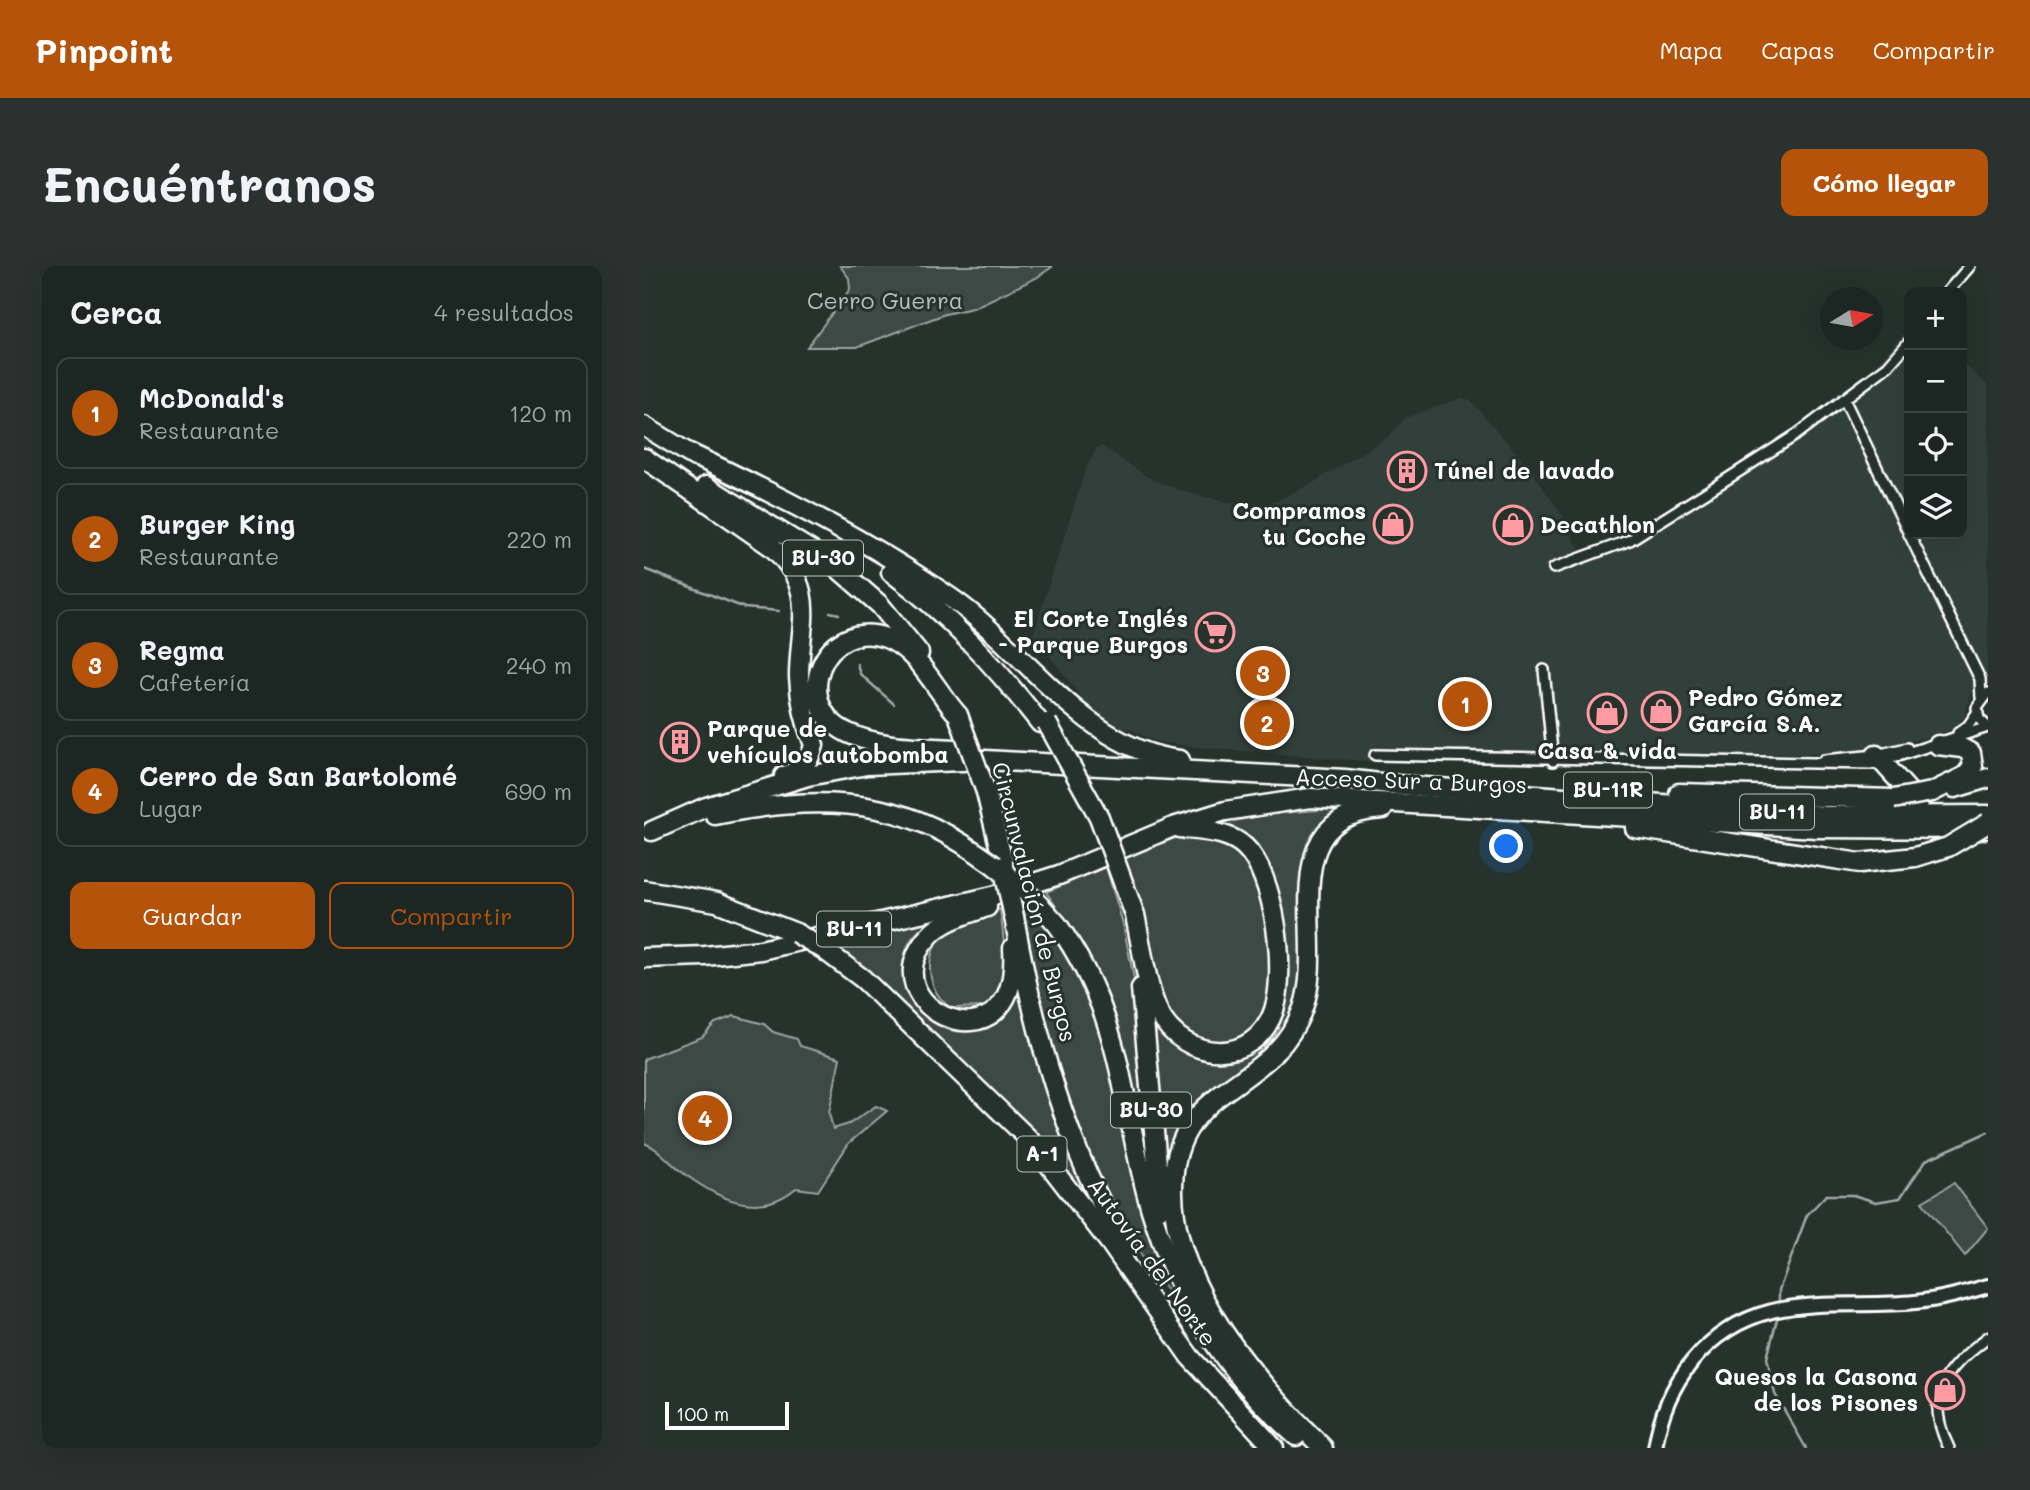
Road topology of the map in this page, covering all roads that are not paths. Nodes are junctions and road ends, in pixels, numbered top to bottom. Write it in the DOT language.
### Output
graph roads {
  1 [pos="1970,266"];
  2 [pos="1951,287"];
  3 [pos="1904,348"];
  4 [pos="1844,399"];
  5 [pos="644,426"];
  6 [pos="644,450"];
  7 [pos="687,452"];
  8 [pos="644,458"];
  9 [pos="1904,524"];
  10 [pos="1912,539"];
  11 [pos="1554,568"];
  12 [pos="1544,670"];
  13 [pos="1984,682"];
  14 [pos="1985,696"];
  15 [pos="1977,713"];
  16 [pos="958,715"];
  17 [pos="1988,727"];
  18 [pos="1946,742"];
  19 [pos="1375,755"];
  20 [pos="1880,759"];
  21 [pos="1028,761"];
  22 [pos="1553,761"];
  23 [pos="1988,778"];
  24 [pos="1345,779"];
  25 [pos="1932,792"];
  26 [pos="1418,802"];
  27 [pos="706,807"];
  28 [pos="1988,808"];
  29 [pos="1540,811"];
  30 [pos="1988,815"];
  31 [pos="1988,823"];
  32 [pos="1173,827"];
  33 [pos="1988,829"];
  34 [pos="648,832"];
  35 [pos="1059,875"];
  36 [pos="644,890"];
  37 [pos="1131,915"];
  38 [pos="1014,928"];
  39 [pos="644,958"];
  40 [pos="1988,1286"];
  41 [pos="1189,1301"];
  42 [pos="1988,1337"];
  43 [pos="1223,1392"];
  44 [pos="1275,1448"];
  45 [pos="1309,1448"];
  46 [pos="1323,1448"];
  47 [pos="1655,1448"];
  48 [pos="1949,1448"];
  1 -- 2 [label="street"];
  3 -- 4 [label="street"];
  4 -- 9 [label="street"];
  4 -- 11 [label="street"];
  5 -- 7 [label="highway, BU-30"];
  6 -- 16 [label="highway, Circunvalación de Burgos / BU-30"];
  7 -- 24 [label="highway"];
  7 -- 37 [label="highway, BU-30, bridge"];
  8 -- 27 [label="highway"];
  10 -- 13 [label="street"];
  12 -- 22 [label="street"];
  13 -- 14 [label="street"];
  14 -- 15 [label="street"];
  15 -- 17 [label="street"];
  15 -- 18 [label="street"];
  16 -- 21 [label="highway"];
  16 -- 38 [label="highway, Circunvalación de Burgos / BU-30, bridge"];
  17 -- 18 [label="street"];
  18 -- 20 [label="street"];
  18 -- 25 [label="highway"];
  19 -- 22 [label="street"];
  20 -- 22 [label="street"];
  20 -- 28 [label="highway"];
  21 -- 24 [label="highway, Acceso Sur a Burgos / BU-11"];
  21 -- 27 [label="highway, Acceso Sur a Burgos / BU-11"];
  23 -- 25 [label="highway"];
  24 -- 25 [label="highway, BU-11R, bridge"];
  24 -- 30 [label="highway, Acceso Sur a Burgos / BU-11"];
  26 -- 29 [label="highway, Acceso Sur a Burgos / BU-11"];
  26 -- 32 [label="highway, Acceso Sur a Burgos / BU-11"];
  26 -- 46 [label="highway"];
  27 -- 34 [label="highway, Acceso Sur a Burgos / BU-11"];
  29 -- 31 [label="highway, BU-11R, bridge"];
  29 -- 33 [label="highway, Acceso Sur a Burgos / BU-11"];
  32 -- 35 [label="highway, Acceso Sur a Burgos / BU-11"];
  32 -- 37 [label="highway"];
  34 -- 41 [label="highway, Autovía del Norte, bridge"];
  35 -- 38 [label="highway"];
  35 -- 39 [label="highway, Acceso Sur a Burgos / BU-11"];
  36 -- 43 [label="highway, Autovía del Norte / A-1, bridge"];
  37 -- 41 [label="highway, BU-30"];
  38 -- 43 [label="highway, Circunvalación de Burgos / BU-30"];
  40 -- 47 [label="main road"];
  41 -- 45 [label="highway, Autovía del Norte"];
  42 -- 48 [label="street"];
  43 -- 44 [label="highway, Autovía del Norte / A-1"];
}
